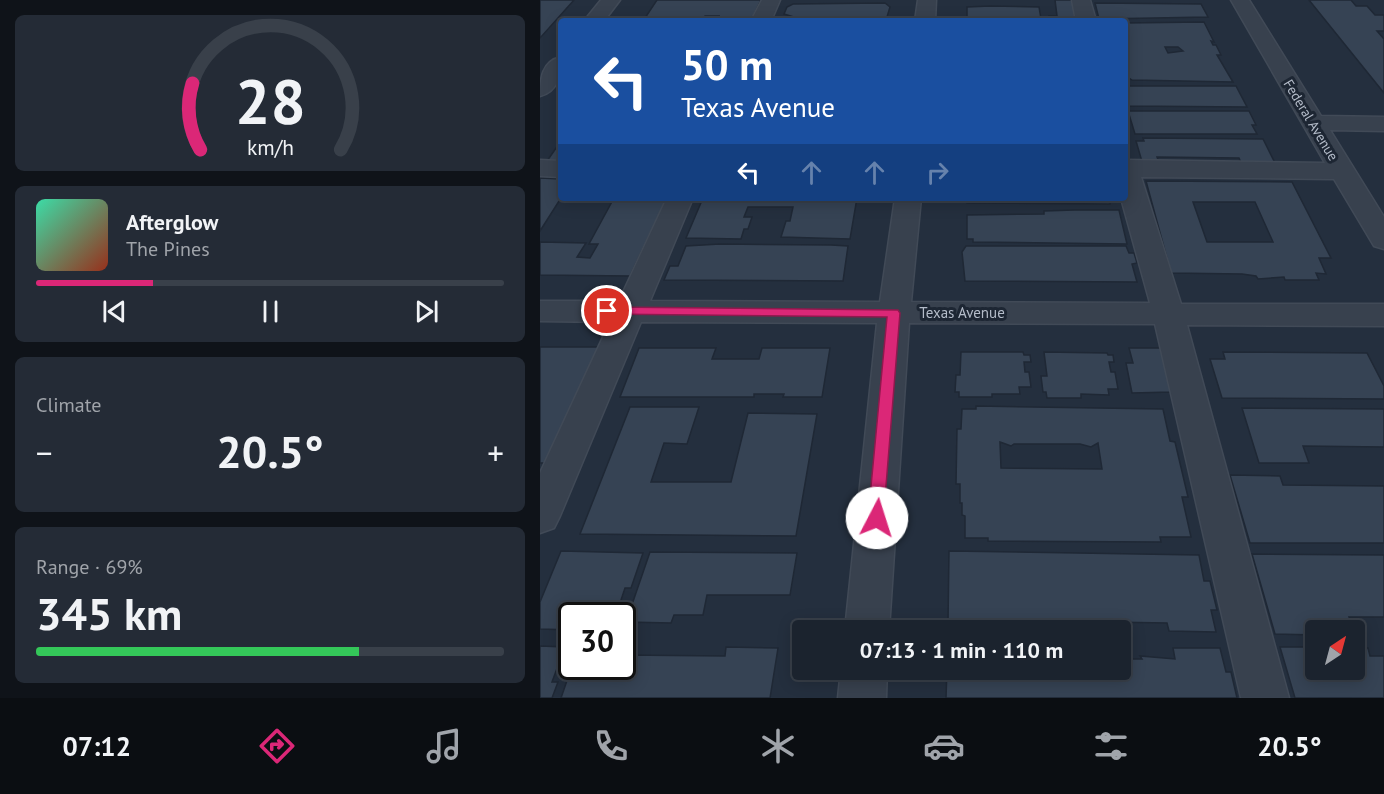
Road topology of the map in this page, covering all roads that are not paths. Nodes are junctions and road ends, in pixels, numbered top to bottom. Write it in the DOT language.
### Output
graph roads {
  1 [pos="611,0"];
  2 [pos="771,0"];
  3 [pos="927,0"];
  4 [pos="1081,0"];
  5 [pos="1240,0"];
  6 [pos="596,18"];
  7 [pos="762,18"];
  8 [pos="925,18"];
  9 [pos="1085,18"];
  10 [pos="558,67"];
  11 [pos="540,89"];
  12 [pos="1313,123"];
  13 [pos="1384,124"];
  14 [pos="540,168"];
  15 [pos="558,169"];
  16 [pos="1128,169"];
  17 [pos="1341,171"];
  18 [pos="1128,179"];
  19 [pos="679,201"];
  20 [pos="908,201"];
  21 [pos="1384,240"];
  22 [pos="540,310"];
  23 [pos="629,311"];
  24 [pos="894,313"];
  25 [pos="1168,313"];
  26 [pos="1384,315"];
  27 [pos="540,516"];
  28 [pos="868,620"];
  29 [pos="863,680"];
  30 [pos="862,698"];
  31 [pos="1265,698"];
  1 -- 6 [label="street"];
  2 -- 7 [label="street"];
  3 -- 8 [label="street"];
  4 -- 9 [label="street"];
  5 -- 12 [label="street, Federal Avenue"];
  10 -- 11 [label="street"];
  12 -- 13 [label="street"];
  12 -- 17 [label="street, Federal Avenue"];
  14 -- 15 [label="street"];
  16 -- 17 [label="street"];
  17 -- 21 [label="street, Federal Avenue"];
  18 -- 25 [label="street"];
  19 -- 23 [label="street"];
  20 -- 24 [label="street"];
  22 -- 23 [label="street, Texas Avenue"];
  23 -- 24 [label="street, Texas Avenue"];
  23 -- 27 [label="street"];
  24 -- 25 [label="street, Texas Avenue"];
  24 -- 28 [label="street"];
  25 -- 26 [label="street, Texas Avenue"];
  25 -- 31 [label="street"];
  29 -- 30 [label="street"];
}
